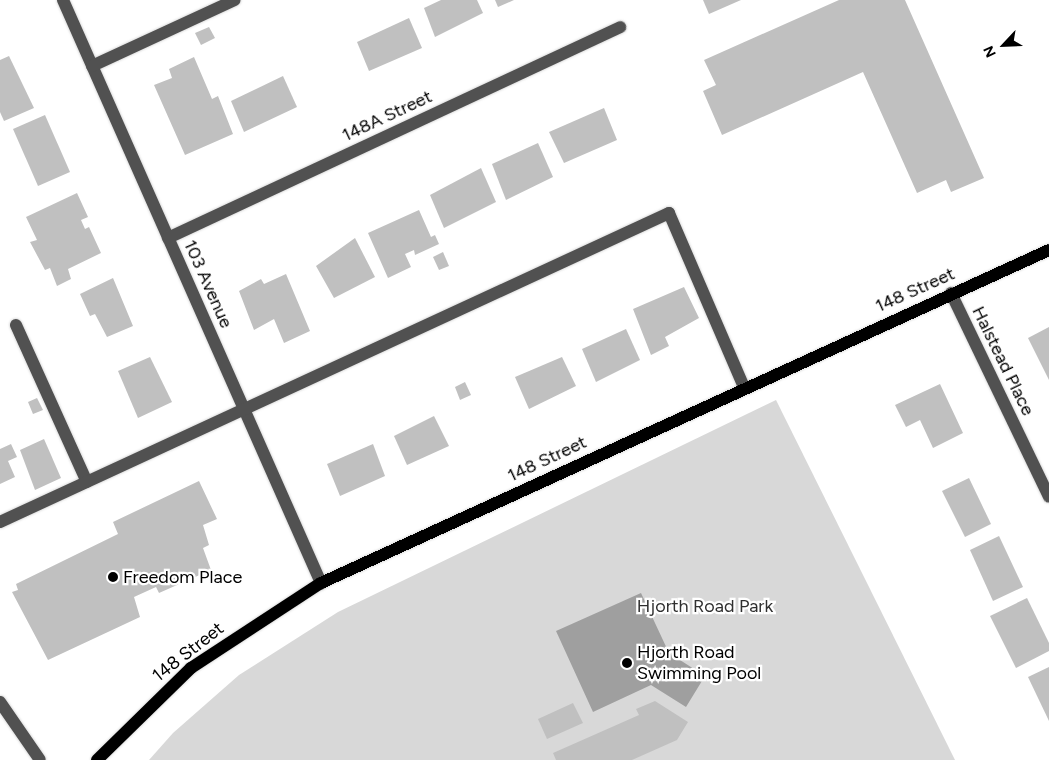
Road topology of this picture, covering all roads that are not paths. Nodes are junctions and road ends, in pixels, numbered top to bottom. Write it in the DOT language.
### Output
graph roads {
  1 [pos="63,0"];
  2 [pos="235,0"];
  3 [pos="620,27"];
  4 [pos="92,66"];
  5 [pos="168,238"];
  6 [pos="1049,250"];
  7 [pos="951,293"];
  8 [pos="16,325"];
  9 [pos="744,387"];
  10 [pos="244,408"];
  11 [pos="87,482"];
  12 [pos="1049,497"];
  13 [pos="0,522"];
  14 [pos="321,583"];
  15 [pos="0,702"];
  16 [pos="40,760"];
  17 [pos="97,760"];
  1 -- 4 [label="street, 103 Avenue"];
  2 -- 4 [label="street"];
  3 -- 5 [label="street, 148A Street"];
  4 -- 5 [label="street, 103 Avenue"];
  5 -- 10 [label="street, 103 Avenue"];
  6 -- 7 [label="main road, 148 Street"];
  7 -- 9 [label="main road, 148 Street"];
  7 -- 12 [label="street, Halstead Place"];
  8 -- 11 [label="street"];
  9 -- 10 [label="street"];
  9 -- 14 [label="main road, 148 Street"];
  10 -- 11 [label="street"];
  10 -- 14 [label="street, 103 Avenue"];
  11 -- 13 [label="street"];
  14 -- 17 [label="main road, 148 Street"];
  15 -- 16 [label="street"];
}
